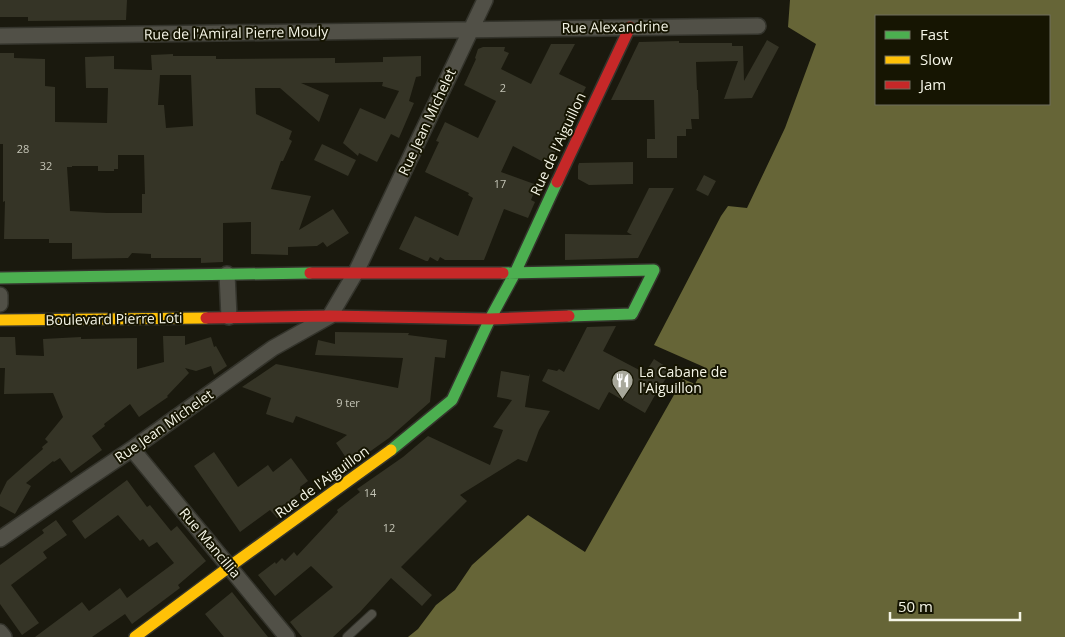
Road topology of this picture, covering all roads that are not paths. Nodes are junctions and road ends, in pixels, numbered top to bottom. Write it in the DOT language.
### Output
graph roads {
  1 [pos="485,0"];
  2 [pos="758,26"];
  3 [pos="630,27"];
  4 [pos="472,29"];
  5 [pos="0,36"];
  6 [pos="356,272"];
  7 [pos="514,273"];
  8 [pos="228,274"];
  9 [pos="0,278"];
  10 [pos="0,295"];
  11 [pos="0,304"];
  12 [pos="330,316"];
  13 [pos="228,317"];
  14 [pos="490,319"];
  15 [pos="0,320"];
  16 [pos="132,449"];
  17 [pos="0,539"];
  18 [pos="229,567"];
  19 [pos="372,614"];
  20 [pos="0,632"];
  21 [pos="4,637"];
  22 [pos="135,637"];
  23 [pos="287,637"];
  24 [pos="347,637"];
  1 -- 4 [label="street, Rue Jean Michelet"];
  2 -- 3 [label="street, Rue Alexandrine"];
  3 -- 4 [label="street, Rue Alexandrine"];
  3 -- 7 [label="street, Rue de l'Aiguillon"];
  4 -- 5 [label="street, Rue de l'Amiral Pierre Mouly"];
  4 -- 6 [label="street, Rue Jean Michelet"];
  6 -- 7 [label="street, Boulevard Pierre Loti"];
  6 -- 8 [label="street, Boulevard Pierre Loti"];
  6 -- 12 [label="street"];
  7 -- 14 [label="street"];
  7 -- 14 [label="street, Boulevard Pierre Loti"];
  8 -- 9 [label="street, Boulevard Pierre Loti"];
  8 -- 13 [label="street"];
  10 -- 11 [label="street"];
  12 -- 13 [label="street, Boulevard Pierre Loti"];
  12 -- 14 [label="street, Boulevard Pierre Loti"];
  12 -- 16 [label="street, Rue Jean Michelet"];
  13 -- 15 [label="street, Boulevard Pierre Loti"];
  14 -- 18 [label="street, Rue de l'Aiguillon"];
  16 -- 17 [label="street, Rue Jean Michelet"];
  16 -- 18 [label="street, Rue Mancillia"];
  18 -- 22 [label="street, Rue de l'Aiguillon"];
  18 -- 23 [label="street, Rue Mancillia"];
  19 -- 24 [label="lane"];
  20 -- 21 [label="street"];
}
